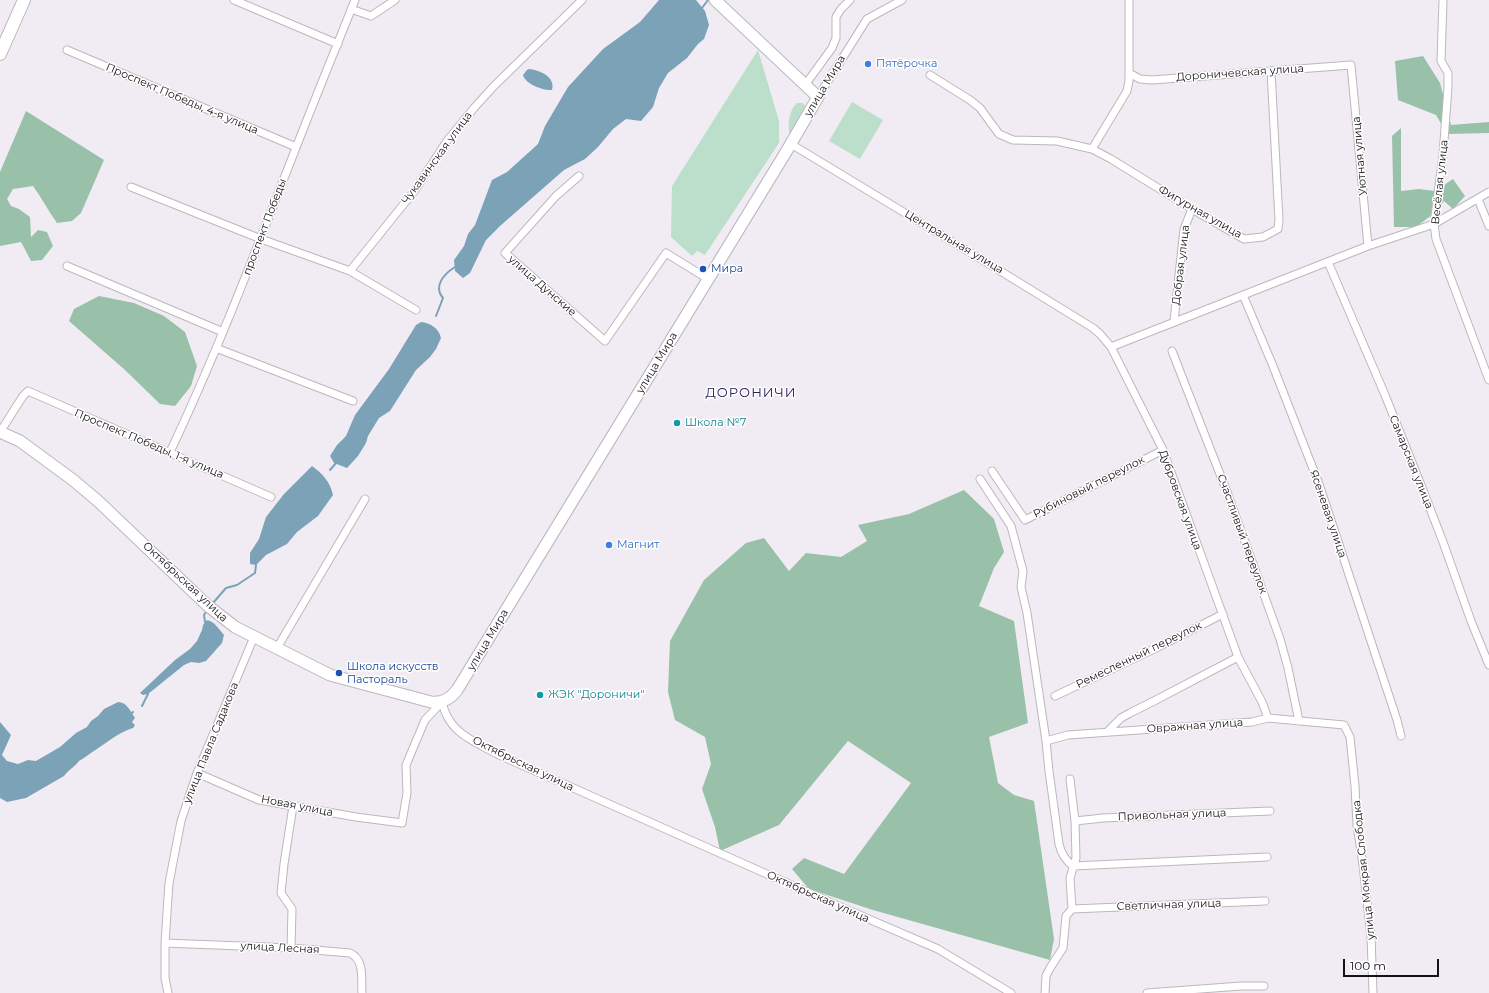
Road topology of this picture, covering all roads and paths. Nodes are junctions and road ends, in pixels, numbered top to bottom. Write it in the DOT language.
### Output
graph roads {
  1 [pos="24,0"];
  2 [pos="234,0"];
  3 [pos="355,0"];
  4 [pos="395,0"];
  5 [pos="582,0"];
  6 [pos="715,0"];
  7 [pos="850,0"];
  8 [pos="902,0"];
  9 [pos="1129,0"];
  10 [pos="1443,0"];
  11 [pos="351,8"];
  12 [pos="338,44"];
  13 [pos="67,50"];
  14 [pos="0,54"];
  15 [pos="1351,65"];
  16 [pos="1271,71"];
  17 [pos="1130,73"];
  18 [pos="930,75"];
  19 [pos="805,85"];
  20 [pos="818,97"];
  21 [pos="791,144"];
  22 [pos="296,148"];
  23 [pos="1092,149"];
  24 [pos="579,176"];
  25 [pos="131,187"];
  26 [pos="1489,192"];
  27 [pos="1478,199"];
  28 [pos="1192,209"];
  29 [pos="1434,224"];
  30 [pos="1489,226"];
  31 [pos="260,239"];
  32 [pos="1368,246"];
  33 [pos="1328,262"];
  34 [pos="67,266"];
  35 [pos="350,270"];
  36 [pos="708,279"];
  37 [pos="1243,295"];
  38 [pos="416,310"];
  39 [pos="1174,321"];
  40 [pos="223,332"];
  41 [pos="1111,347"];
  42 [pos="216,348"];
  43 [pos="1172,351"];
  44 [pos="1489,380"];
  45 [pos="353,401"];
  46 [pos="0,432"];
  47 [pos="1163,450"];
  48 [pos="170,452"];
  49 [pos="992,471"];
  50 [pos="980,479"];
  51 [pos="271,497"];
  52 [pos="365,499"];
  53 [pos="1223,614"];
  54 [pos="254,637"];
  55 [pos="277,648"];
  56 [pos="1238,658"];
  57 [pos="1489,664"];
  58 [pos="1055,696"];
  59 [pos="442,702"];
  60 [pos="1268,718"];
  61 [pos="1299,721"];
  62 [pos="1344,725"];
  63 [pos="1107,732"];
  64 [pos="1401,736"];
  65 [pos="1046,741"];
  66 [pos="197,773"];
  67 [pos="1070,779"];
  68 [pos="293,806"];
  69 [pos="1270,811"];
  70 [pos="1075,821"];
  71 [pos="1267,857"];
  72 [pos="1074,866"];
  73 [pos="1265,901"];
  74 [pos="1072,909"];
  75 [pos="165,943"];
  76 [pos="291,948"];
  77 [pos="1264,986"];
  78 [pos="168,993"];
  79 [pos="362,993"];
  80 [pos="1010,993"];
  81 [pos="1045,993"];
  82 [pos="1147,993"];
  83 [pos="1373,993"];
  1 -- 14 [label="main road"];
  2 -- 12 [label="street"];
  3 -- 11 [label="street, проспект Победы"];
  4 -- 11 [label="street"];
  5 -- 35 [label="street, Чукавинская улица"];
  6 -- 19 [label="street"];
  7 -- 19 [label="street"];
  8 -- 20 [label="street, улица Мира"];
  9 -- 17 [label="street"];
  10 -- 29 [label="street, Весёлая улица"];
  11 -- 12 [label="street, проспект Победы"];
  12 -- 22 [label="street, проспект Победы"];
  13 -- 22 [label="street, Проспект Победы, 4-я улица"];
  15 -- 16 [label="street, Дороничевская улица"];
  15 -- 32 [label="street, Уютная улица"];
  16 -- 17 [label="street, Дороничевская улица"];
  16 -- 28 [label="street, Фигурная улица"];
  17 -- 23 [label="street"];
  18 -- 23 [label="street, Фигурная улица"];
  19 -- 20 [label="street"];
  20 -- 21 [label="street, улица Мира"];
  21 -- 36 [label="street, улица Мира"];
  21 -- 41 [label="street, Центральная улица"];
  22 -- 31 [label="street, проспект Победы"];
  23 -- 28 [label="street, Фигурная улица"];
  24 -- 36 [label="street, улица Дунские"];
  25 -- 31 [label="street"];
  26 -- 27 [label="street"];
  27 -- 29 [label="street"];
  27 -- 30 [label="street"];
  28 -- 39 [label="street, Добрая улица"];
  29 -- 32 [label="street"];
  29 -- 44 [label="street, Весёлая улица"];
  31 -- 35 [label="street"];
  31 -- 40 [label="street, проспект Победы"];
  32 -- 33 [label="street"];
  33 -- 37 [label="street"];
  33 -- 57 [label="street, Самарская улица"];
  34 -- 40 [label="street"];
  35 -- 38 [label="street"];
  36 -- 59 [label="street, улица Мира"];
  37 -- 39 [label="street"];
  37 -- 64 [label="street, Ясеневая улица"];
  39 -- 41 [label="street"];
  40 -- 42 [label="street, проспект Победы"];
  41 -- 47 [label="street, Дубровская улица"];
  42 -- 45 [label="street"];
  42 -- 48 [label="street, проспект Победы"];
  43 -- 61 [label="street, Счастливый переулок"];
  46 -- 48 [label="street, Проспект Победы, 1-я улица"];
  46 -- 54 [label="street, Октябрьская улица"];
  47 -- 49 [label="street, Рубиновый переулок"];
  47 -- 53 [label="street, Дубровская улица"];
  48 -- 51 [label="street, Проспект Победы, 1-я улица"];
  50 -- 65 [label="street"];
  52 -- 55 [label="street"];
  53 -- 56 [label="street, Дубровская улица"];
  53 -- 58 [label="street, Ремесленный переулок"];
  54 -- 55 [label="street, Октябрьская улица"];
  54 -- 66 [label="street, улица Павла Садакова"];
  55 -- 59 [label="street, Октябрьская улица"];
  56 -- 60 [label="street, Дубровская улица"];
  56 -- 63 [label="street"];
  59 -- 68 [label="street, Новая улица"];
  59 -- 80 [label="street, Октябрьская улица"];
  60 -- 61 [label="street, Овражная улица"];
  60 -- 63 [label="street, Овражная улица"];
  61 -- 62 [label="street, Овражная улица"];
  62 -- 83 [label="street, улица Мокрая Слободка"];
  63 -- 65 [label="street, Овражная улица"];
  65 -- 72 [label="street"];
  66 -- 68 [label="street, Новая улица"];
  66 -- 75 [label="street, улица Павла Садакова"];
  67 -- 70 [label="street"];
  68 -- 76 [label="street"];
  69 -- 70 [label="street, Привольная улица"];
  70 -- 72 [label="street"];
  71 -- 72 [label="street"];
  72 -- 74 [label="street"];
  73 -- 74 [label="street, Светличная улица"];
  74 -- 81 [label="street"];
  75 -- 76 [label="street, улица Лесная"];
  75 -- 78 [label="street, улица Павла Садакова"];
  76 -- 79 [label="street, улица Лесная"];
  77 -- 82 [label="street"];
}
